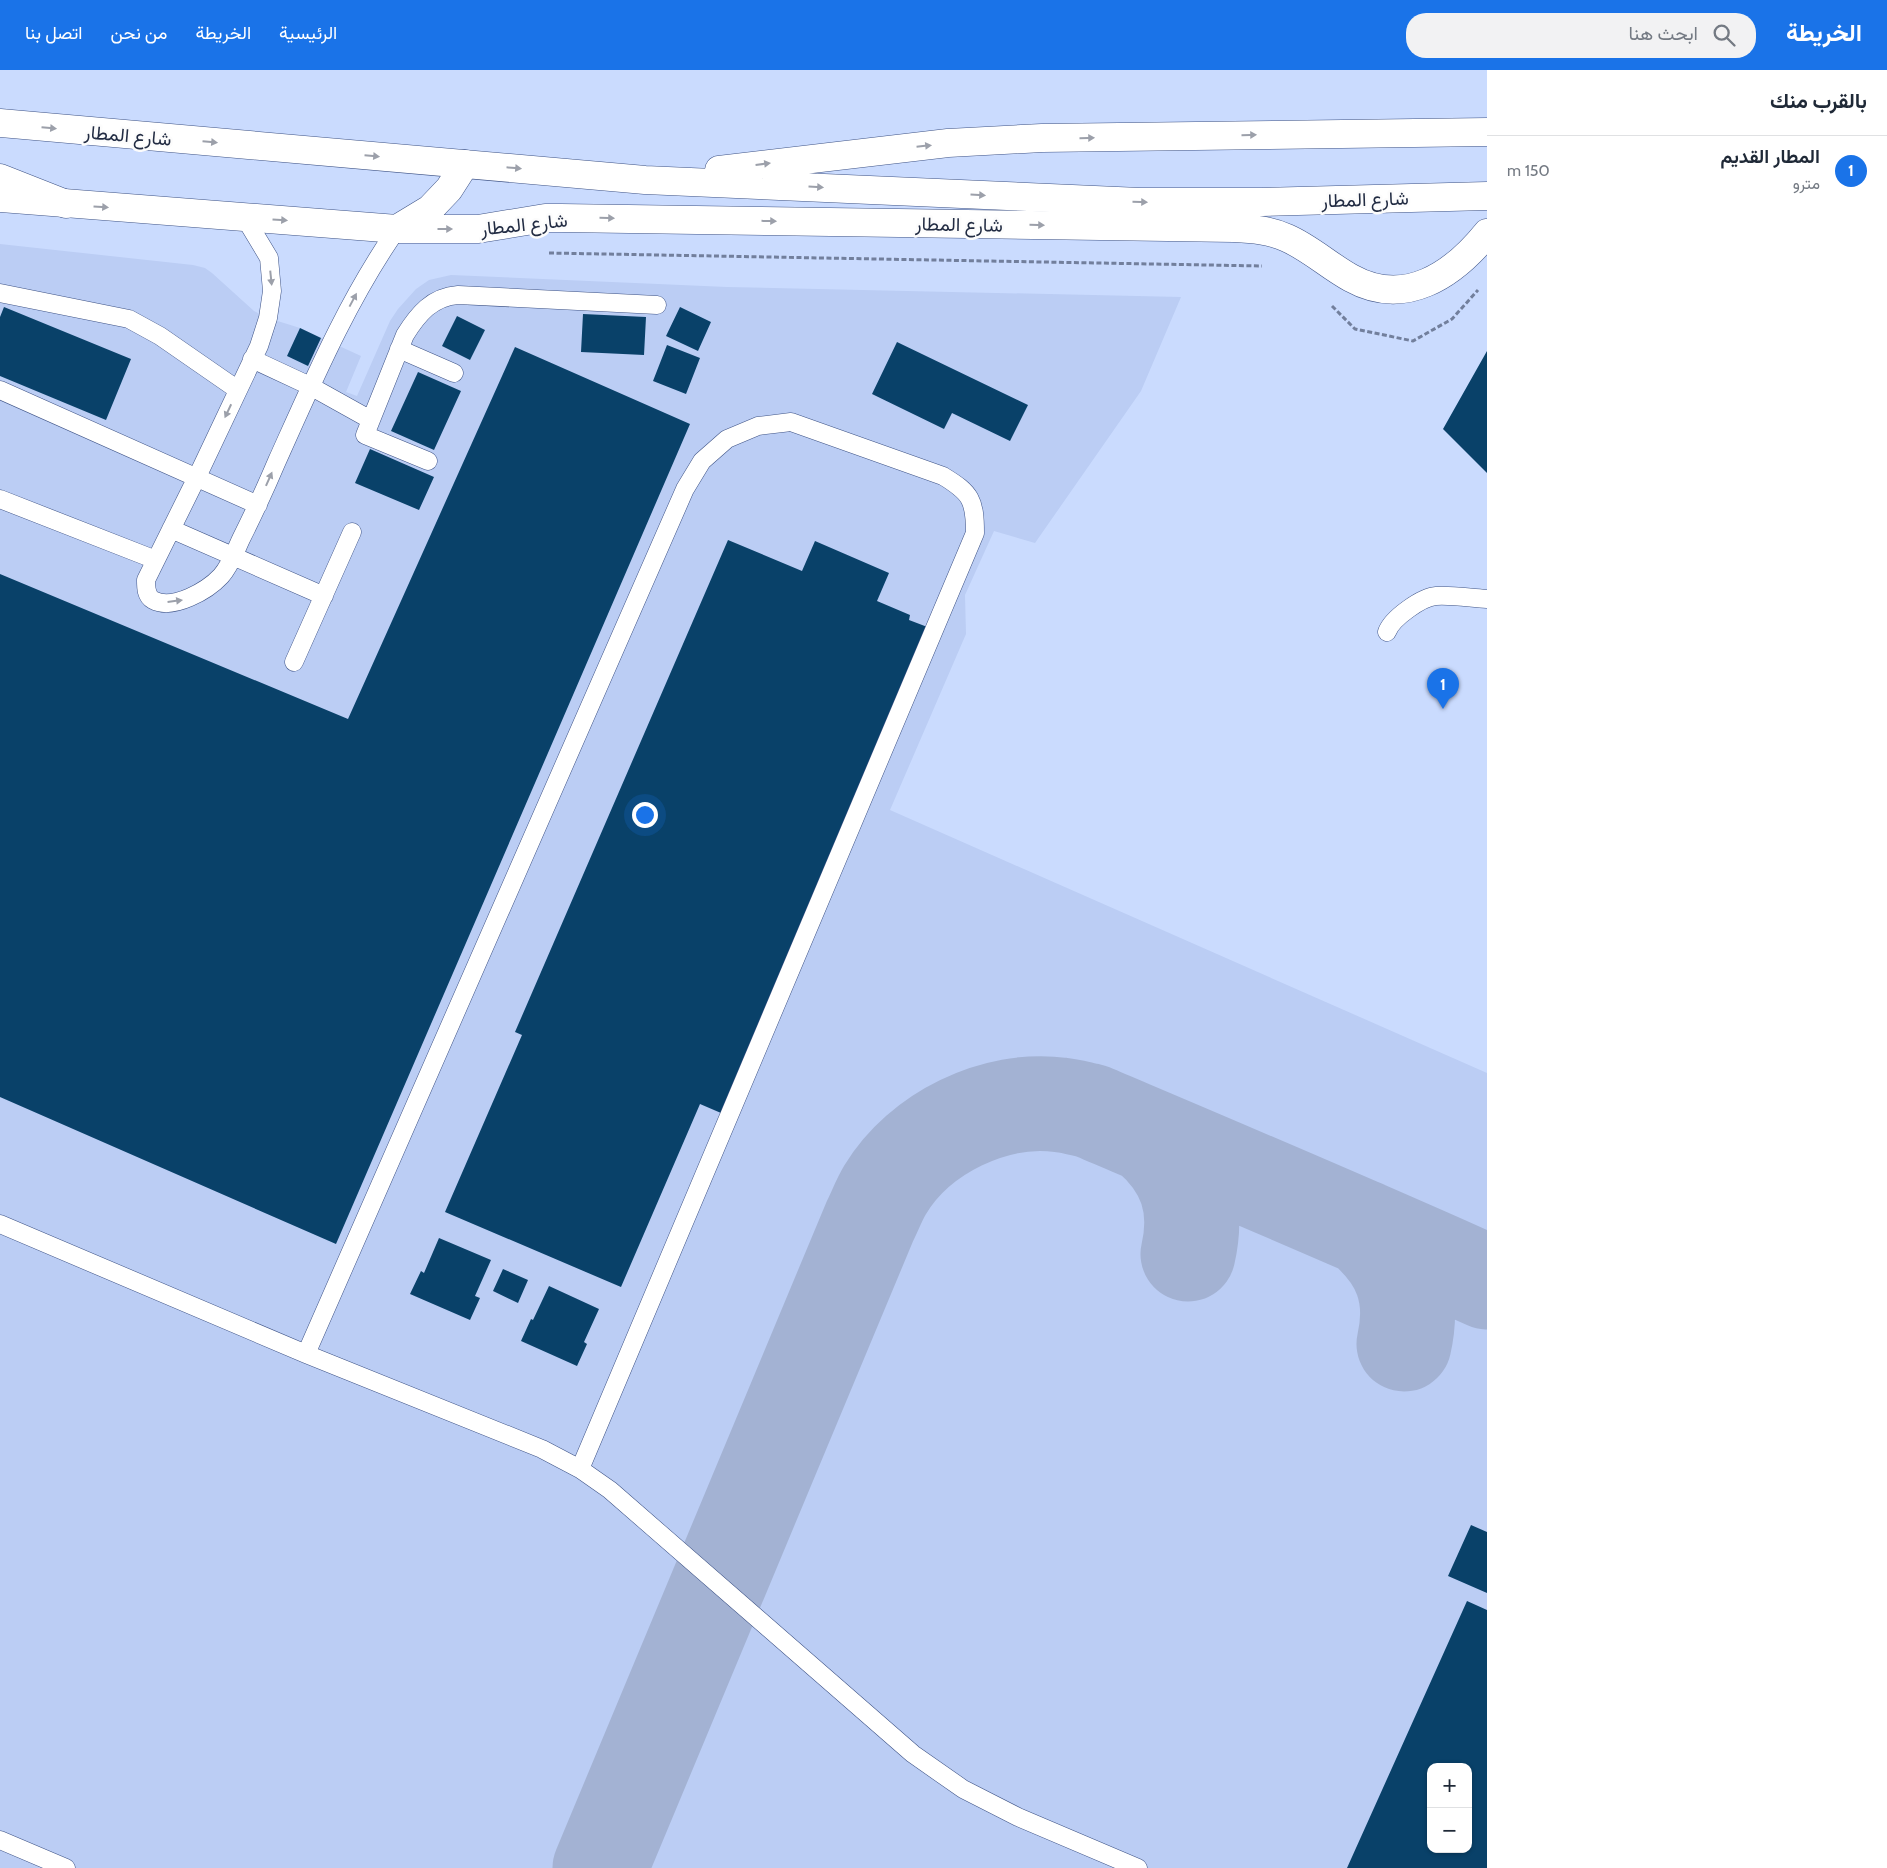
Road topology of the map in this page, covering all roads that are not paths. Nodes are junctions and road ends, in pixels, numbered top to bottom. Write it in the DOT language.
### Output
graph roads {
  1 [pos="0,123"];
  2 [pos="1487,132"];
  3 [pos="465,164"];
  4 [pos="0,178"];
  5 [pos="645,180"];
  6 [pos="1487,196"];
  7 [pos="0,198"];
  8 [pos="66,204"];
  9 [pos="246,218"];
  10 [pos="397,229"];
  11 [pos="1487,233"];
  12 [pos="0,293"];
  13 [pos="657,305"];
  14 [pos="399,349"];
  15 [pos="252,359"];
  16 [pos="454,373"];
  17 [pos="310,386"];
  18 [pos="0,390"];
  19 [pos="238,390"];
  20 [pos="371,420"];
  21 [pos="428,461"];
  22 [pos="197,477"];
  23 [pos="0,499"];
  24 [pos="258,505"];
  25 [pos="171,529"];
  26 [pos="352,532"];
  27 [pos="233,556"];
  28 [pos="156,560"];
  29 [pos="324,596"];
  30 [pos="1487,599"];
  31 [pos="1387,632"];
  32 [pos="294,662"];
  33 [pos="0,1224"];
  34 [pos="306,1354"];
  35 [pos="580,1469"];
  36 [pos="0,1840"];
  37 [pos="66,1868"];
  38 [pos="1138,1868"];
  1 -- 3 [label="main road, شارع المطار, one-way"];
  5 -- 2 [label="main road, one-way"];
  3 -- 5 [label="main road, شارع المطار, one-way"];
  3 -- 10 [label="main road"];
  4 -- 8 [label="main road"];
  5 -- 6 [label="main road, شارع المطار, one-way"];
  7 -- 8 [label="main road, شارع المطار"];
  8 -- 9 [label="main road, شارع المطار, one-way"];
  9 -- 10 [label="main road, شارع المطار, one-way"];
  9 -- 15 [label="lane, one-way"];
  10 -- 11 [label="main road, شارع المطار, one-way"];
  17 -- 10 [label="lane, one-way"];
  12 -- 19 [label="lane"];
  13 -- 14 [label="lane"];
  14 -- 16 [label="lane"];
  14 -- 20 [label="lane"];
  15 -- 17 [label="lane"];
  15 -- 19 [label="lane"];
  17 -- 20 [label="lane"];
  24 -- 17 [label="lane, one-way"];
  18 -- 22 [label="lane"];
  19 -- 22 [label="lane, one-way"];
  20 -- 21 [label="lane"];
  22 -- 24 [label="lane"];
  22 -- 25 [label="lane"];
  23 -- 28 [label="lane"];
  24 -- 27 [label="lane"];
  25 -- 27 [label="lane"];
  25 -- 28 [label="lane"];
  26 -- 29 [label="lane"];
  28 -- 27 [label="lane, one-way"];
  27 -- 29 [label="lane"];
  29 -- 32 [label="lane"];
  30 -- 31 [label="lane"];
  33 -- 34 [label="lane"];
  34 -- 35 [label="lane"];
  34 -- 35 [label="lane"];
  35 -- 38 [label="lane"];
  36 -- 37 [label="lane"];
}
